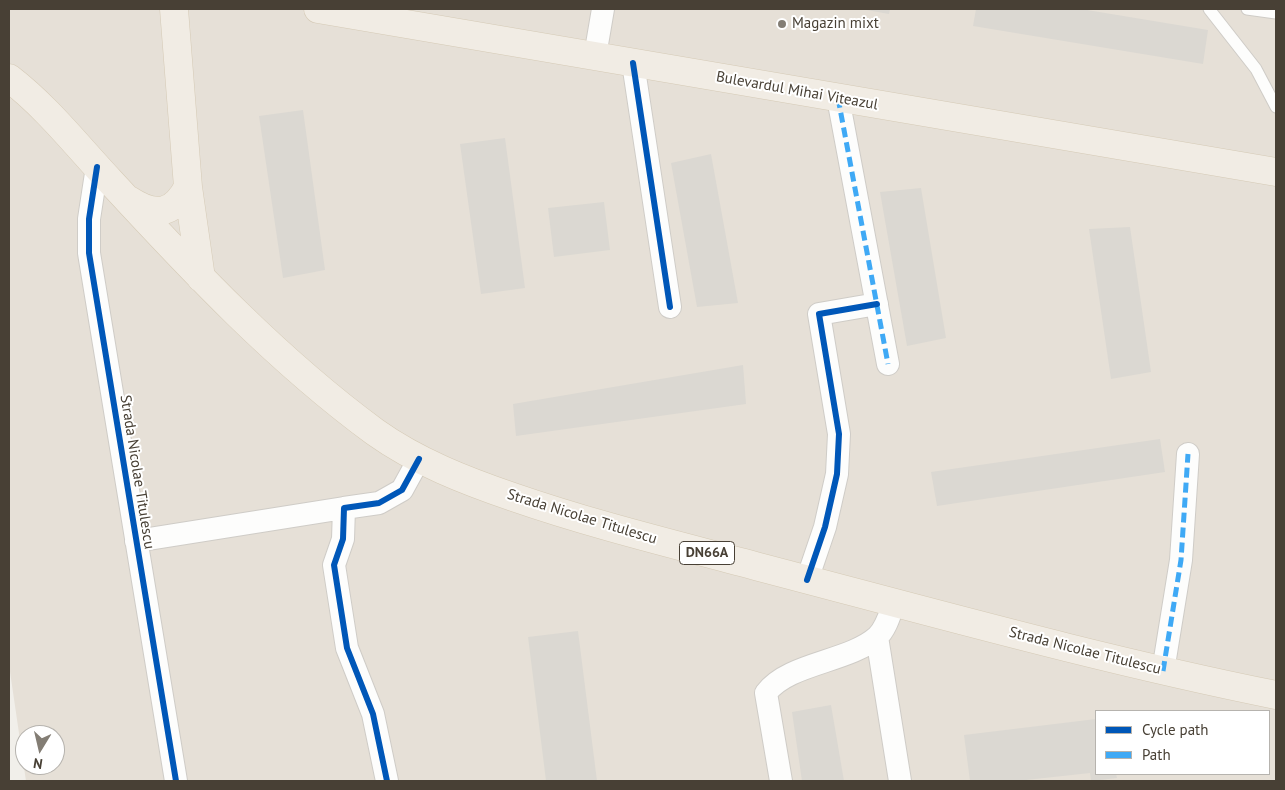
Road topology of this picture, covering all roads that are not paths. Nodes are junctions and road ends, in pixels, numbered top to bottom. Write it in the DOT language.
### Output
graph roads {
  1 [pos="174,9"];
  2 [pos="603,9"];
  3 [pos="1209,9"];
  4 [pos="1247,9"];
  5 [pos="330,10"];
  6 [pos="1276,13"];
  7 [pos="595,56"];
  8 [pos="633,63"];
  9 [pos="9,78"];
  10 [pos="838,98"];
  11 [pos="1276,107"];
  12 [pos="97,166"];
  13 [pos="1276,172"];
  14 [pos="188,187"];
  15 [pos="128,199"];
  16 [pos="201,278"];
  17 [pos="877,304"];
  18 [pos="670,307"];
  19 [pos="888,364"];
  20 [pos="1188,454"];
  21 [pos="419,458"];
  22 [pos="344,508"];
  23 [pos="136,541"];
  24 [pos="807,580"];
  25 [pos="894,603"];
  26 [pos="877,638"];
  27 [pos="1163,671"];
  28 [pos="1276,695"];
  29 [pos="176,781"];
  30 [pos="387,781"];
  31 [pos="780,781"];
  32 [pos="900,781"];
  1 -- 14 [label="main road"];
  2 -- 7 [label="street"];
  3 -- 11 [label="lane"];
  4 -- 6 [label="lane"];
  5 -- 7 [label="main road, Bulevardul Mihai Viteazul"];
  7 -- 8 [label="main road, Bulevardul Mihai Viteazul"];
  8 -- 10 [label="main road, Bulevardul Mihai Viteazul"];
  8 -- 18 [label="street"];
  9 -- 12 [label="main road, Strada Nicolae Titulescu / DN66A"];
  10 -- 13 [label="main road, Bulevardul Mihai Viteazul"];
  10 -- 17 [label="street"];
  12 -- 15 [label="main road, Strada Nicolae Titulescu / DN66A"];
  12 -- 23 [label="street, Strada Nicolae Titulescu"];
  14 -- 15 [label="main road"];
  14 -- 16 [label="main road"];
  15 -- 16 [label="main road, Strada Nicolae Titulescu / DN66A"];
  16 -- 21 [label="main road, Strada Nicolae Titulescu / DN66A"];
  17 -- 19 [label="street"];
  17 -- 24 [label="street"];
  20 -- 27 [label="street"];
  21 -- 22 [label="street"];
  21 -- 24 [label="main road, Strada Nicolae Titulescu / DN66A"];
  22 -- 23 [label="street"];
  22 -- 30 [label="street"];
  23 -- 29 [label="street, Strada Nicolae Titulescu"];
  24 -- 25 [label="main road, Strada Nicolae Titulescu / DN66A"];
  25 -- 26 [label="street"];
  25 -- 27 [label="main road, Strada Nicolae Titulescu / DN66A"];
  26 -- 31 [label="street"];
  26 -- 32 [label="street"];
  27 -- 28 [label="main road, Strada Nicolae Titulescu / DN66A"];
}
